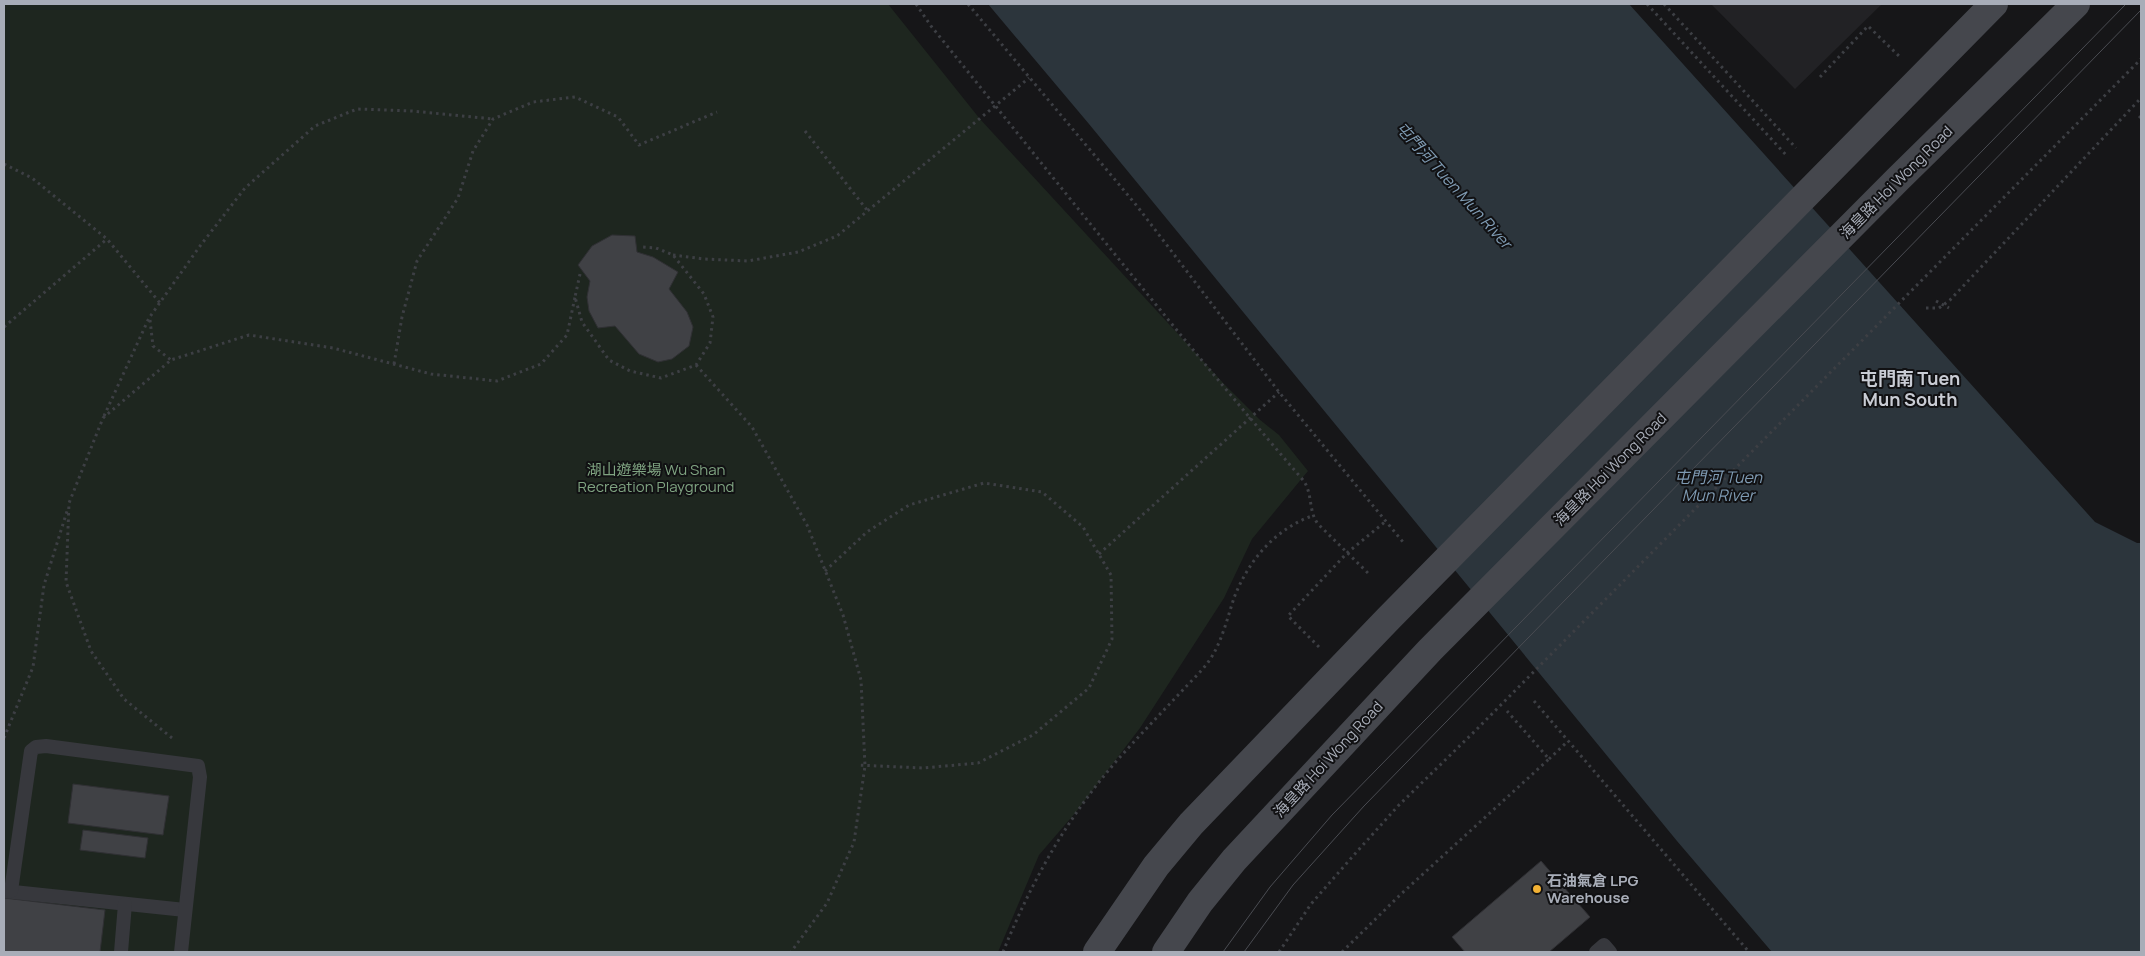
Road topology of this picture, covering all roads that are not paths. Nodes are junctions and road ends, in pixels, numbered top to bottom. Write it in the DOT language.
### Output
graph roads {
  1 [pos="1994,4"];
  2 [pos="2076,4"];
  3 [pos="7,891"];
  4 [pos="125,904"];
  5 [pos="185,910"];
  6 [pos="121,952"];
  7 [pos="181,952"];
  8 [pos="1096,952"];
  9 [pos="1166,952"];
  10 [pos="1596,952"];
  11 [pos="1610,952"];
  1 -- 8 [label="main road"];
  2 -- 9 [label="main road, 海皇路 Hoi Wong Road"];
  3 -- 4 [label="lane"];
  3 -- 5 [label="lane"];
  4 -- 5 [label="lane"];
  4 -- 6 [label="lane"];
  5 -- 7 [label="lane"];
  10 -- 11 [label="lane"];
}
